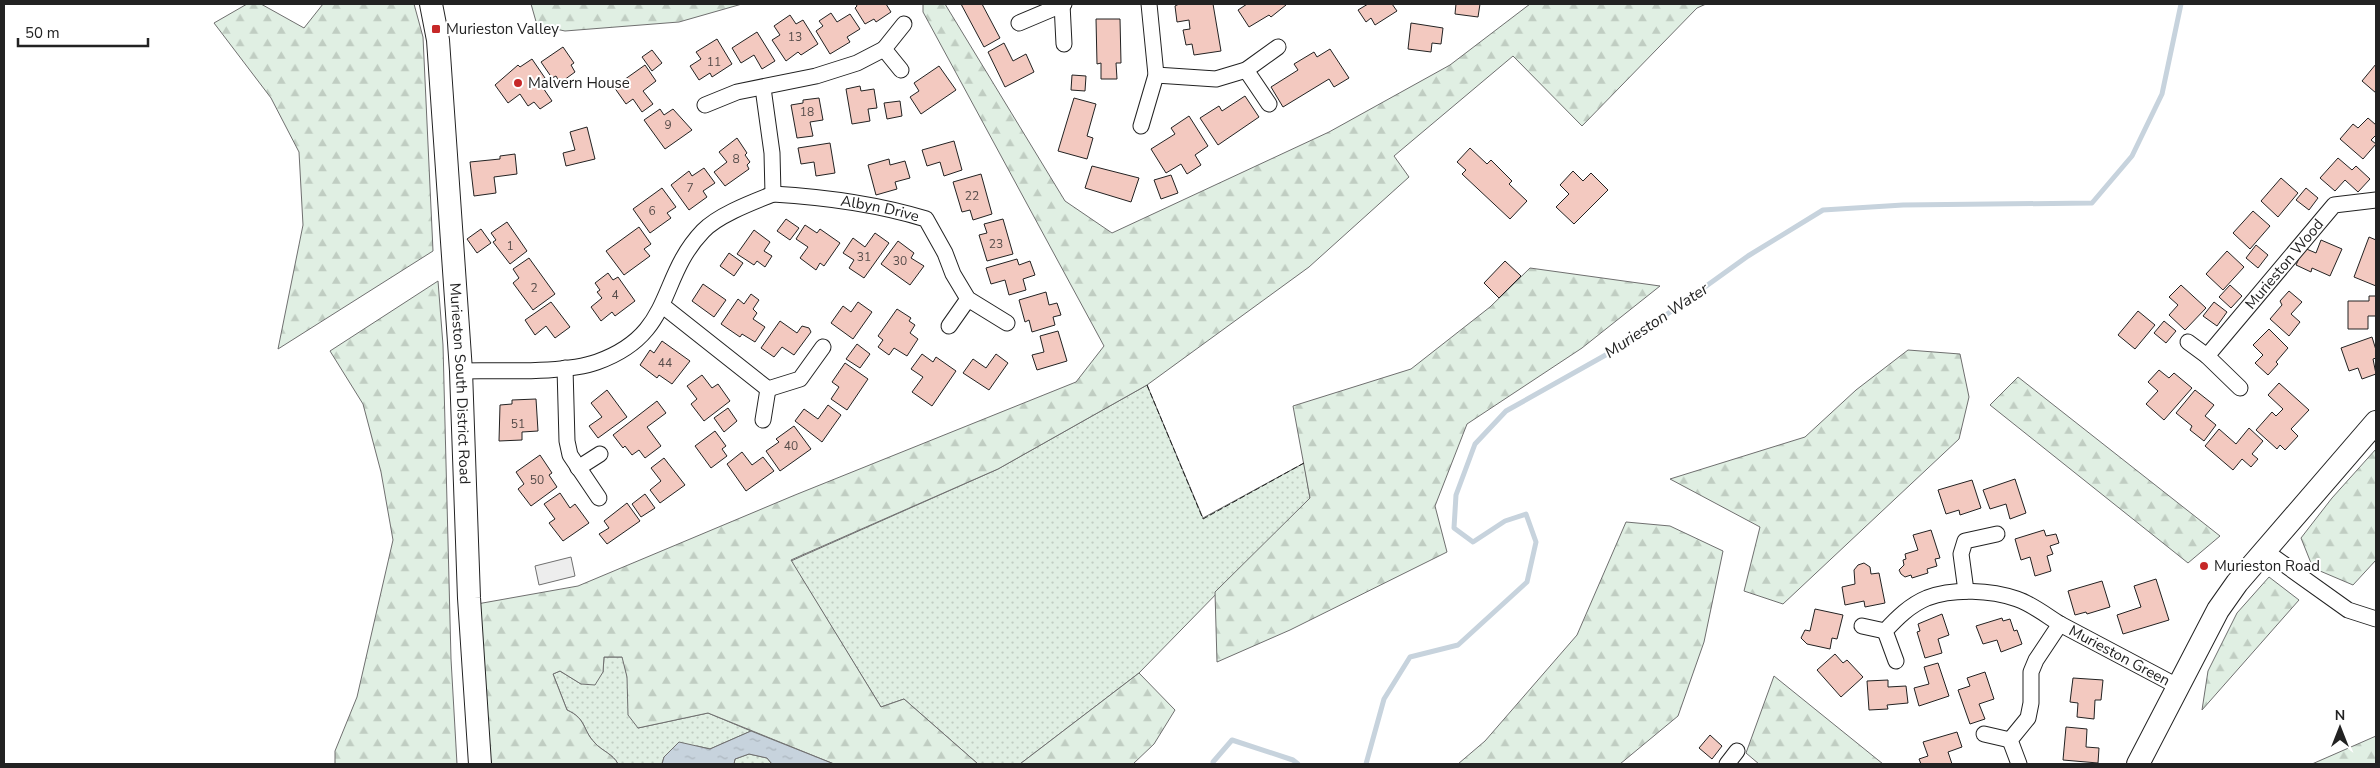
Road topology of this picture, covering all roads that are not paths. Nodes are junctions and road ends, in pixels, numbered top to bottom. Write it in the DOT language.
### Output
graph roads {
  1 [pos="431,4"];
  2 [pos="1063,4"];
  3 [pos="1149,4"];
  4 [pos="904,24"];
  5 [pos="1020,24"];
  6 [pos="1064,44"];
  7 [pos="1278,48"];
  8 [pos="884,49"];
  9 [pos="901,70"];
  10 [pos="1246,70"];
  11 [pos="1156,75"];
  12 [pos="763,88"];
  13 [pos="704,104"];
  14 [pos="1269,104"];
  15 [pos="1141,126"];
  16 [pos="773,194"];
  17 [pos="2376,200"];
  18 [pos="968,299"];
  19 [pos="663,306"];
  20 [pos="1007,323"];
  21 [pos="949,326"];
  22 [pos="2188,342"];
  23 [pos="823,347"];
  24 [pos="2206,356"];
  25 [pos="565,368"];
  26 [pos="461,370"];
  27 [pos="2240,388"];
  28 [pos="768,389"];
  29 [pos="763,420"];
  30 [pos="2376,422"];
  31 [pos="600,454"];
  32 [pos="578,468"];
  33 [pos="599,498"];
  34 [pos="1996,534"];
  35 [pos="2264,550"];
  36 [pos="1966,591"];
  37 [pos="2376,619"];
  38 [pos="2060,624"];
  39 [pos="1862,626"];
  40 [pos="1885,631"];
  41 [pos="1896,661"];
  42 [pos="2179,686"];
  43 [pos="1984,734"];
  44 [pos="2010,740"];
  45 [pos="1737,751"];
  46 [pos="480,764"];
  47 [pos="1728,764"];
  48 [pos="2019,764"];
  49 [pos="2138,764"];
  1 -- 26 [label="street, Murieston South District Road"];
  2 -- 5 [label="street"];
  2 -- 6 [label="street"];
  3 -- 11 [label="street"];
  4 -- 8 [label="street"];
  7 -- 10 [label="street"];
  8 -- 9 [label="street"];
  8 -- 12 [label="street"];
  10 -- 11 [label="street"];
  10 -- 14 [label="street"];
  11 -- 15 [label="street"];
  12 -- 13 [label="street"];
  12 -- 16 [label="street"];
  16 -- 18 [label="street, Albyn Drive"];
  16 -- 19 [label="street, Albyn Drive"];
  17 -- 24 [label="street, Murieston Wood"];
  18 -- 20 [label="street, Albyn Drive"];
  18 -- 21 [label="street"];
  19 -- 25 [label="street, Albyn Drive"];
  19 -- 28 [label="street"];
  22 -- 24 [label="street"];
  23 -- 28 [label="street"];
  24 -- 27 [label="street"];
  25 -- 26 [label="street, Albyn Drive"];
  25 -- 32 [label="street"];
  26 -- 46 [label="street, Murieston South District Road"];
  28 -- 29 [label="street"];
  30 -- 35 [label="street"];
  31 -- 32 [label="street"];
  32 -- 33 [label="street"];
  34 -- 36 [label="street"];
  35 -- 37 [label="street"];
  35 -- 42 [label="street"];
  36 -- 38 [label="street, Murieston Green"];
  36 -- 40 [label="street, Murieston Green"];
  38 -- 42 [label="street, Murieston Green"];
  38 -- 44 [label="street, Murieston Green"];
  39 -- 40 [label="street"];
  40 -- 41 [label="street"];
  42 -- 49 [label="street"];
  43 -- 44 [label="street"];
  44 -- 48 [label="street"];
  45 -- 47 [label="street"];
}
